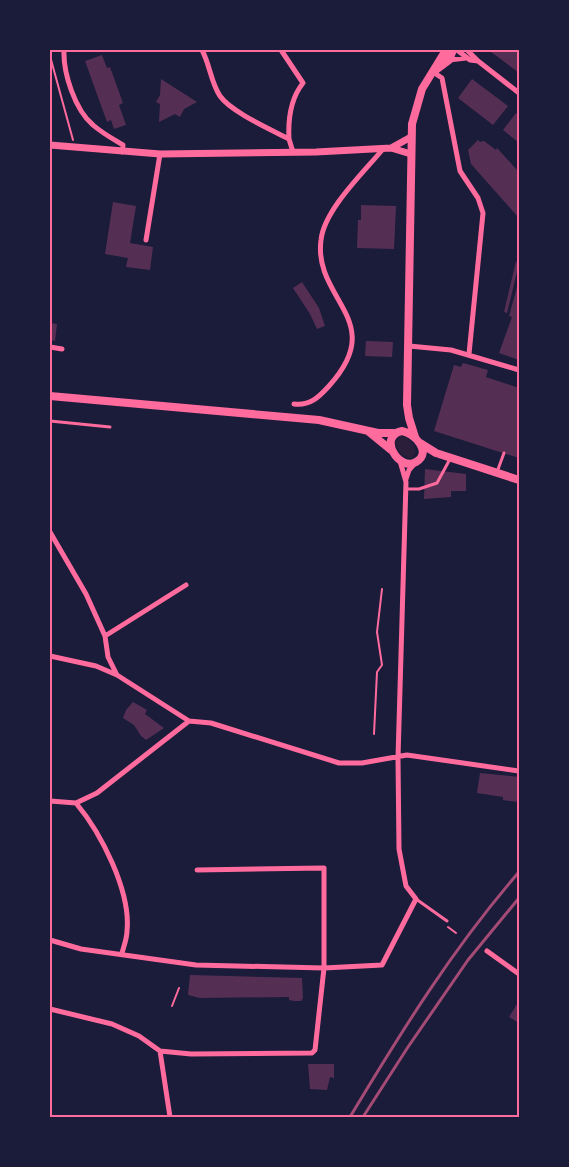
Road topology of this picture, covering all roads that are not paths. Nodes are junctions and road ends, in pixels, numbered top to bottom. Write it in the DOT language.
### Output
graph roads {
  1 [pos="64,50"];
  2 [pos="202,50"];
  3 [pos="281,50"];
  4 [pos="446,50"];
  5 [pos="455,50"];
  6 [pos="467,50"];
  7 [pos="467,58"];
  8 [pos="450,60"];
  9 [pos="478,62"];
  10 [pos="433,72"];
  11 [pos="519,93"];
  12 [pos="412,137"];
  13 [pos="289,138"];
  14 [pos="50,145"];
  15 [pos="391,148"];
  16 [pos="382,149"];
  17 [pos="122,152"];
  18 [pos="293,152"];
  19 [pos="160,154"];
  20 [pos="411,154"];
  21 [pos="146,240"];
  22 [pos="408,346"];
  23 [pos="50,347"];
  24 [pos="62,349"];
  25 [pos="470,354"];
  26 [pos="519,370"];
  27 [pos="50,396"];
  28 [pos="294,404"];
  29 [pos="407,405"];
  30 [pos="50,421"];
  31 [pos="110,427"];
  32 [pos="362,429"];
  33 [pos="396,432"];
  34 [pos="418,440"];
  35 [pos="504,453"];
  36 [pos="441,455"];
  37 [pos="396,456"];
  38 [pos="450,458"];
  39 [pos="418,460"];
  40 [pos="496,473"];
  41 [pos="519,480"];
  42 [pos="406,482"];
  43 [pos="406,489"];
  44 [pos="50,532"];
  45 [pos="186,585"];
  46 [pos="105,636"];
  47 [pos="50,656"];
  48 [pos="117,675"];
  49 [pos="189,721"];
  50 [pos="398,758"];
  51 [pos="519,771"];
  52 [pos="50,801"];
  53 [pos="76,803"];
  54 [pos="197,870"];
  55 [pos="416,899"];
  56 [pos="446,923"];
  57 [pos="50,940"];
  58 [pos="487,951"];
  59 [pos="122,954"];
  60 [pos="324,968"];
  61 [pos="519,974"];
  62 [pos="50,1009"];
  63 [pos="160,1052"];
  64 [pos="170,1117"];
  1 -- 17 [label="street"];
  2 -- 13 [label="street"];
  3 -- 13 [label="street"];
  4 -- 10 [label="main road"];
  5 -- 7 [label="street"];
  5 -- 8 [label="main road"];
  6 -- 9 [label="street"];
  7 -- 8 [label="street"];
  7 -- 9 [label="street"];
  8 -- 10 [label="main road"];
  9 -- 11 [label="street"];
  10 -- 12 [label="main road"];
  10 -- 25 [label="street"];
  12 -- 15 [label="street"];
  12 -- 20 [label="main road"];
  13 -- 18 [label="street"];
  14 -- 17 [label="street"];
  15 -- 16 [label="street"];
  15 -- 20 [label="street"];
  16 -- 18 [label="street"];
  16 -- 28 [label="street"];
  17 -- 19 [label="street"];
  18 -- 19 [label="street"];
  19 -- 21 [label="street"];
  20 -- 22 [label="main road"];
  22 -- 25 [label="street"];
  22 -- 29 [label="main road"];
  23 -- 24 [label="street"];
  25 -- 26 [label="street"];
  27 -- 32 [label="main road"];
  29 -- 33 [label="main road"];
  29 -- 34 [label="main road"];
  30 -- 31 [label="lane"];
  32 -- 33 [label="main road"];
  32 -- 37 [label="main road"];
  33 -- 34 [label="main road"];
  33 -- 37 [label="main road"];
  34 -- 36 [label="main road"];
  34 -- 39 [label="main road"];
  35 -- 40 [label="lane"];
  36 -- 38 [label="main road"];
  36 -- 39 [label="main road"];
  37 -- 39 [label="main road"];
  37 -- 42 [label="street"];
  38 -- 40 [label="main road"];
  38 -- 43 [label="lane"];
  39 -- 42 [label="street"];
  40 -- 41 [label="main road"];
  42 -- 43 [label="street"];
  43 -- 50 [label="street"];
  44 -- 46 [label="street"];
  45 -- 46 [label="street"];
  46 -- 48 [label="street"];
  47 -- 48 [label="street"];
  48 -- 49 [label="street"];
  49 -- 50 [label="street"];
  49 -- 53 [label="street"];
  50 -- 51 [label="street"];
  50 -- 55 [label="street"];
  52 -- 53 [label="street"];
  53 -- 59 [label="street"];
  54 -- 60 [label="street"];
  55 -- 56 [label="lane"];
  55 -- 60 [label="street"];
  57 -- 59 [label="street"];
  58 -- 61 [label="street"];
  59 -- 60 [label="street"];
  60 -- 63 [label="street"];
  62 -- 63 [label="street"];
  63 -- 64 [label="street"];
}
